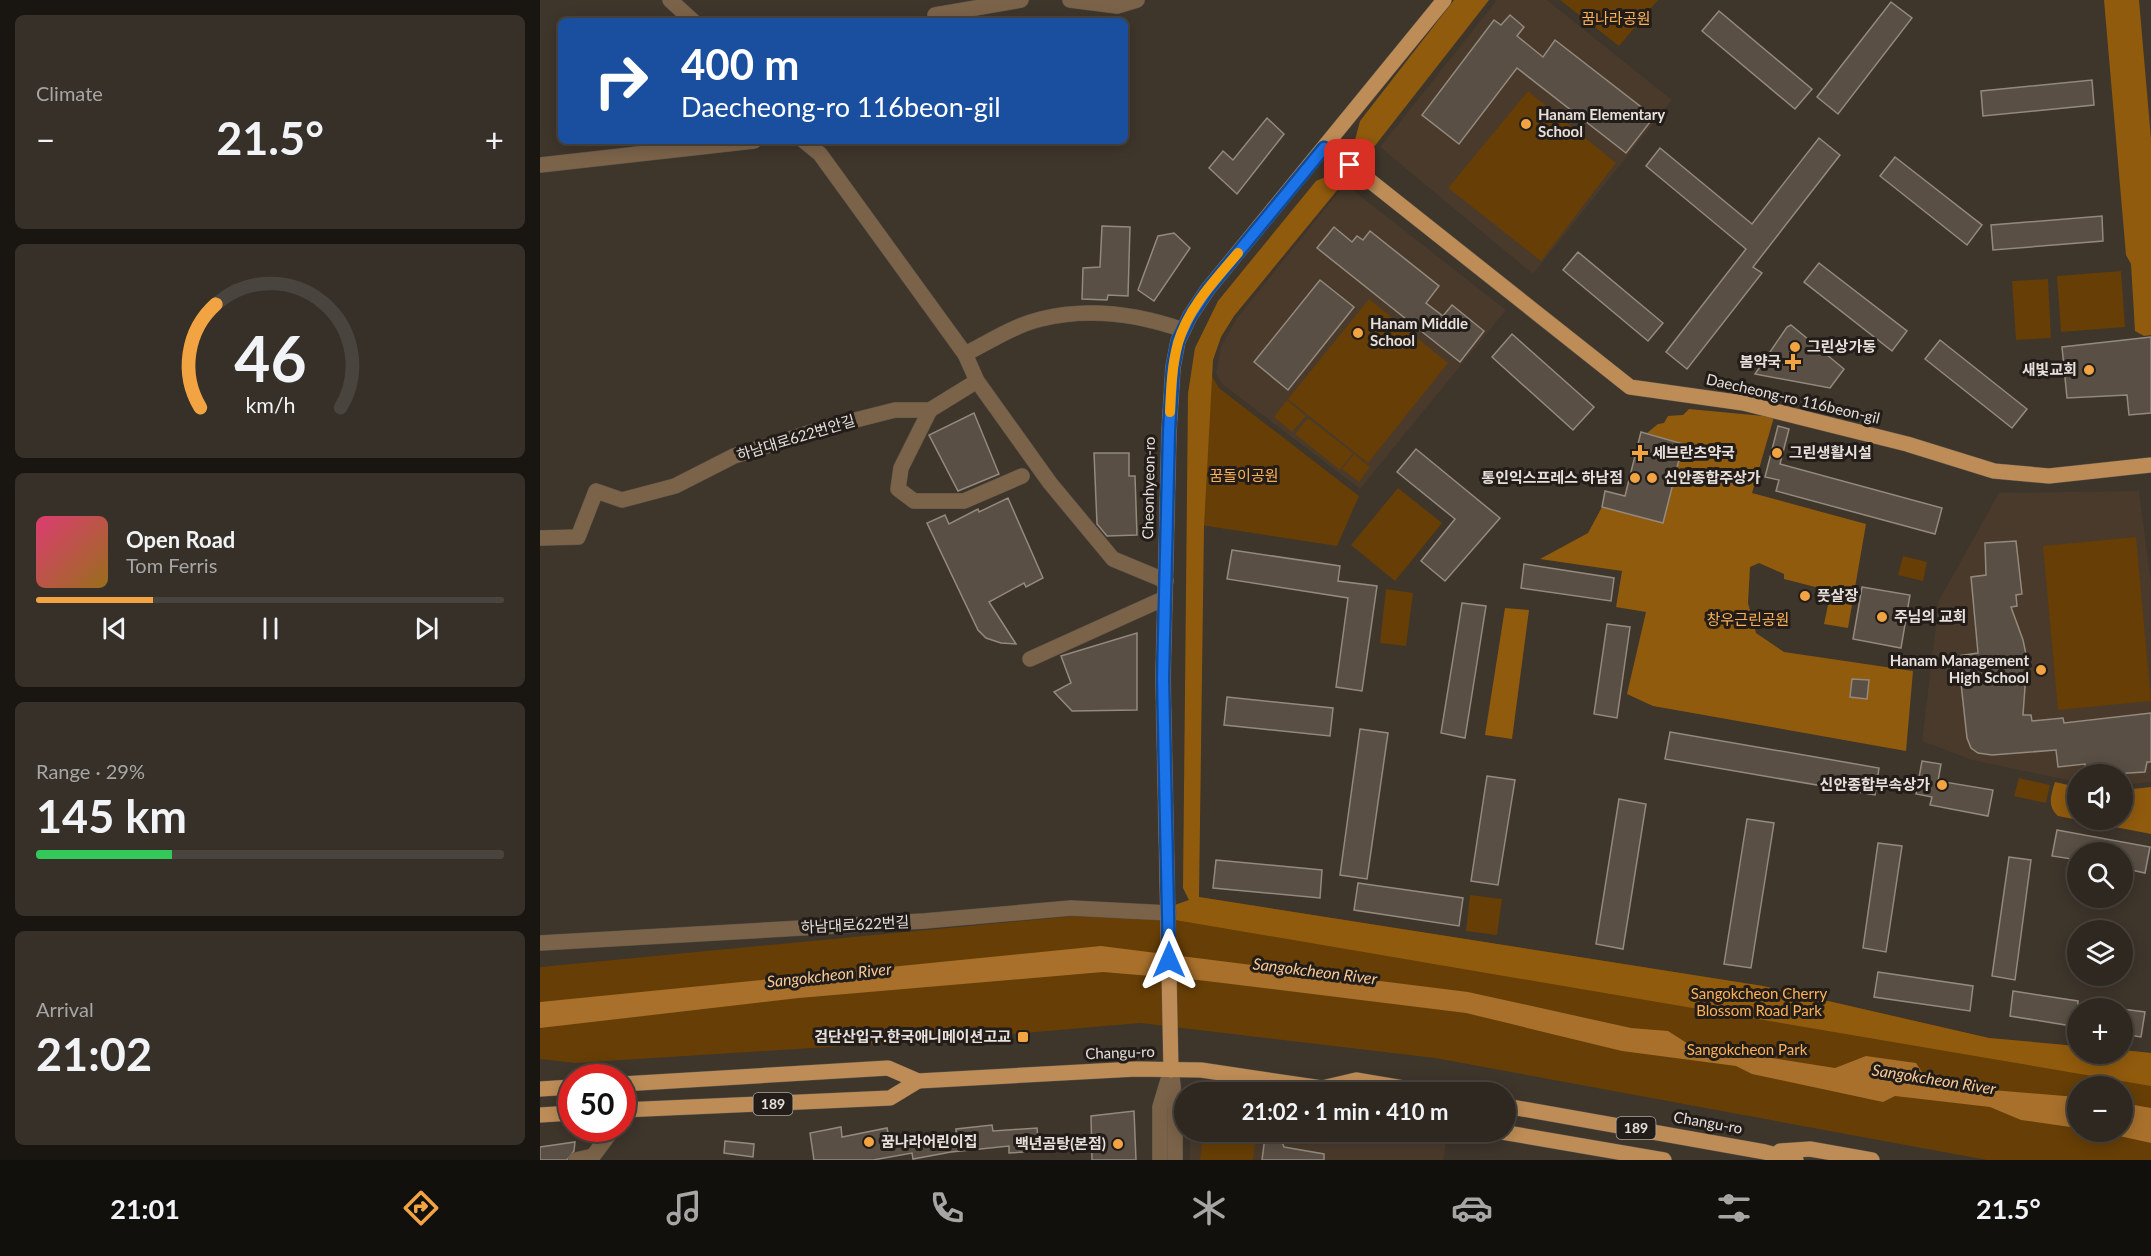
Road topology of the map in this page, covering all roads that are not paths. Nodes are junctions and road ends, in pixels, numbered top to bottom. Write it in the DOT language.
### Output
graph roads {
  1 [pos="670,0"];
  2 [pos="1021,0"];
  3 [pos="1070,0"];
  4 [pos="1137,0"];
  5 [pos="1444,0"];
  6 [pos="935,15"];
  7 [pos="690,18"];
  8 [pos="727,144"];
  9 [pos="809,144"];
  10 [pos="1324,148"];
  11 [pos="540,165"];
  12 [pos="1184,330"];
  13 [pos="965,354"];
  14 [pos="977,381"];
  15 [pos="930,410"];
  16 [pos="2151,465"];
  17 [pos="1022,476"];
  18 [pos="540,538"];
  19 [pos="1166,581"];
  20 [pos="1166,598"];
  21 [pos="1030,658"];
  22 [pos="1169,913"];
  23 [pos="540,943"];
  24 [pos="1171,1070"];
  25 [pos="918,1081"];
  26 [pos="1276,1082"];
  27 [pos="1350,1082"];
  28 [pos="1368,1082"];
  29 [pos="636,1083"];
  30 [pos="558,1088"];
  31 [pos="540,1089"];
  32 [pos="1516,1108"];
  33 [pos="636,1111"];
  34 [pos="558,1114"];
  35 [pos="540,1115"];
  36 [pos="1516,1134"];
  37 [pos="604,1142"];
  38 [pos="1765,1152"];
  39 [pos="576,1160"];
  40 [pos="1160,1160"];
  41 [pos="1175,1160"];
  42 [pos="1664,1160"];
  43 [pos="1796,1160"];
  44 [pos="1872,1160"];
  1 -- 7 [label="street"];
  2 -- 6 [label="street"];
  3 -- 4 [label="street"];
  5 -- 10 [label="main road, Cheonhyeon-ro"];
  8 -- 11 [label="street"];
  9 -- 13 [label="street"];
  10 -- 12 [label="main road, Cheonhyeon-ro"];
  10 -- 16 [label="main road, Daecheong-ro 116beon-gil"];
  12 -- 13 [label="street"];
  12 -- 19 [label="main road, Cheonhyeon-ro"];
  13 -- 14 [label="street"];
  14 -- 15 [label="street"];
  14 -- 19 [label="street"];
  15 -- 17 [label="street"];
  15 -- 18 [label="street, 하남대로622번안길"];
  19 -- 20 [label="main road, Cheonhyeon-ro"];
  20 -- 21 [label="street"];
  20 -- 22 [label="main road, Cheonhyeon-ro"];
  22 -- 23 [label="street, 하남대로622번길"];
  22 -- 24 [label="main road, Cheonhyeon-ro"];
  24 -- 25 [label="main road, Changu-ro / 189"];
  24 -- 26 [label="main road, Changu-ro / 189"];
  24 -- 40 [label="street"];
  24 -- 41 [label="street"];
  25 -- 29 [label="main road, Changu-ro / 189"];
  25 -- 33 [label="main road, Changu-ro / 189"];
  27 -- 28 [label="main road, Changu-ro / 189"];
  30 -- 31 [label="main road"];
  32 -- 38 [label="main road, Changu-ro / 189"];
  34 -- 35 [label="main road"];
  36 -- 42 [label="main road, 189"];
  37 -- 39 [label="street"];
  38 -- 43 [label="main road, Changu-ro / 189"];
  38 -- 44 [label="main road"];
}
